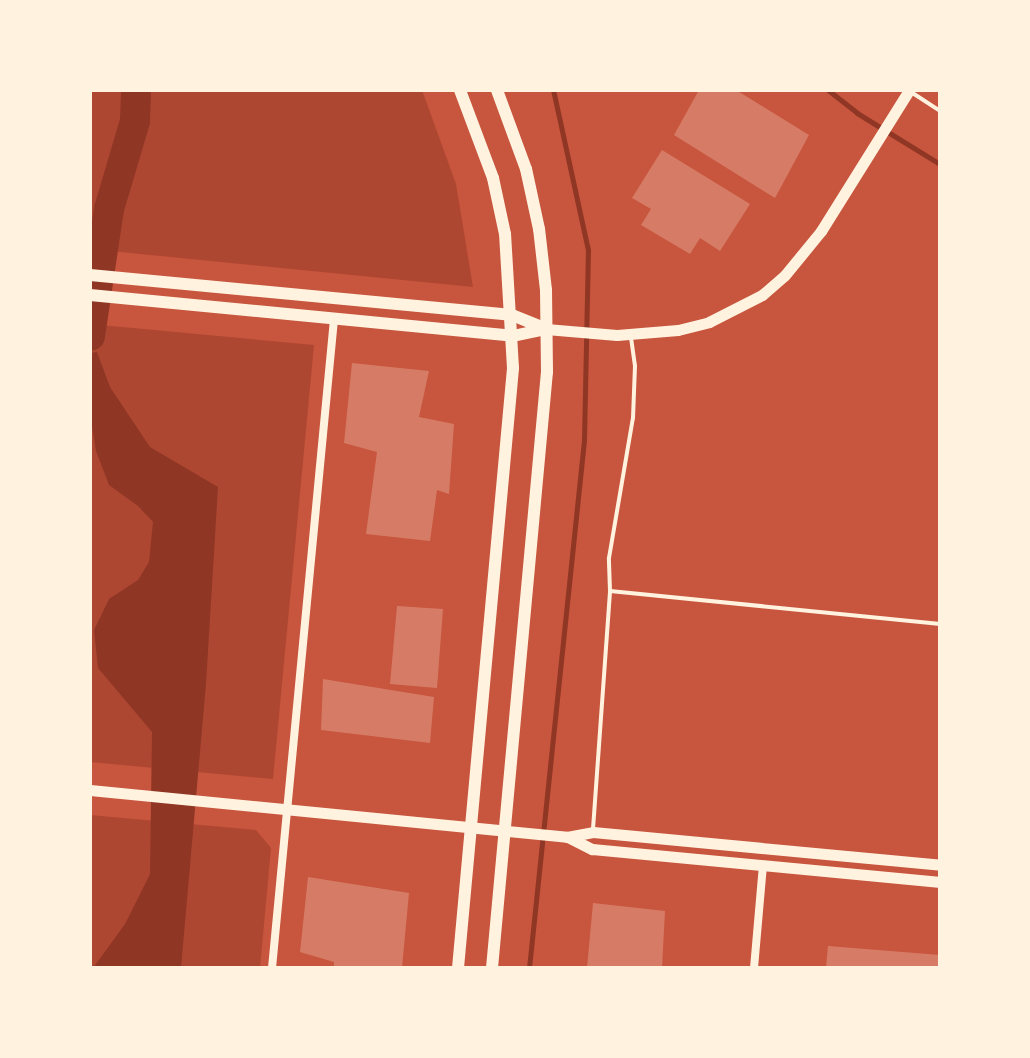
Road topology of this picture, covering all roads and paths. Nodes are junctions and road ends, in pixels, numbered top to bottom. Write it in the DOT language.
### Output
graph roads {
  1 [pos="460,90"];
  2 [pos="497,90"];
  3 [pos="909,90"];
  4 [pos="940,111"];
  5 [pos="90,275"];
  6 [pos="90,295"];
  7 [pos="512,315"];
  8 [pos="334,319"];
  9 [pos="546,329"];
  10 [pos="630,335"];
  11 [pos="513,336"];
  12 [pos="610,591"];
  13 [pos="940,624"];
  14 [pos="90,790"];
  15 [pos="286,809"];
  16 [pos="471,826"];
  17 [pos="504,829"];
  18 [pos="593,832"];
  19 [pos="567,837"];
  20 [pos="763,865"];
  21 [pos="940,865"];
  22 [pos="940,882"];
  23 [pos="272,968"];
  24 [pos="458,968"];
  25 [pos="492,968"];
  26 [pos="754,968"];
  1 -- 7 [label="main road"];
  2 -- 9 [label="main road"];
  3 -- 4 [label="lane"];
  3 -- 10 [label="street"];
  5 -- 7 [label="main road"];
  6 -- 8 [label="main road"];
  7 -- 9 [label="main road"];
  7 -- 11 [label="main road"];
  8 -- 11 [label="main road"];
  8 -- 15 [label="street"];
  9 -- 10 [label="street"];
  9 -- 11 [label="main road"];
  9 -- 17 [label="main road"];
  10 -- 12 [label="lane"];
  11 -- 16 [label="main road"];
  12 -- 13 [label="lane"];
  12 -- 18 [label="lane"];
  14 -- 15 [label="street"];
  15 -- 16 [label="street"];
  15 -- 23 [label="street"];
  16 -- 17 [label="street"];
  16 -- 24 [label="main road"];
  17 -- 19 [label="street"];
  17 -- 25 [label="main road"];
  18 -- 19 [label="street"];
  18 -- 21 [label="street"];
  19 -- 20 [label="street"];
  20 -- 22 [label="street"];
  20 -- 26 [label="street"];
}
